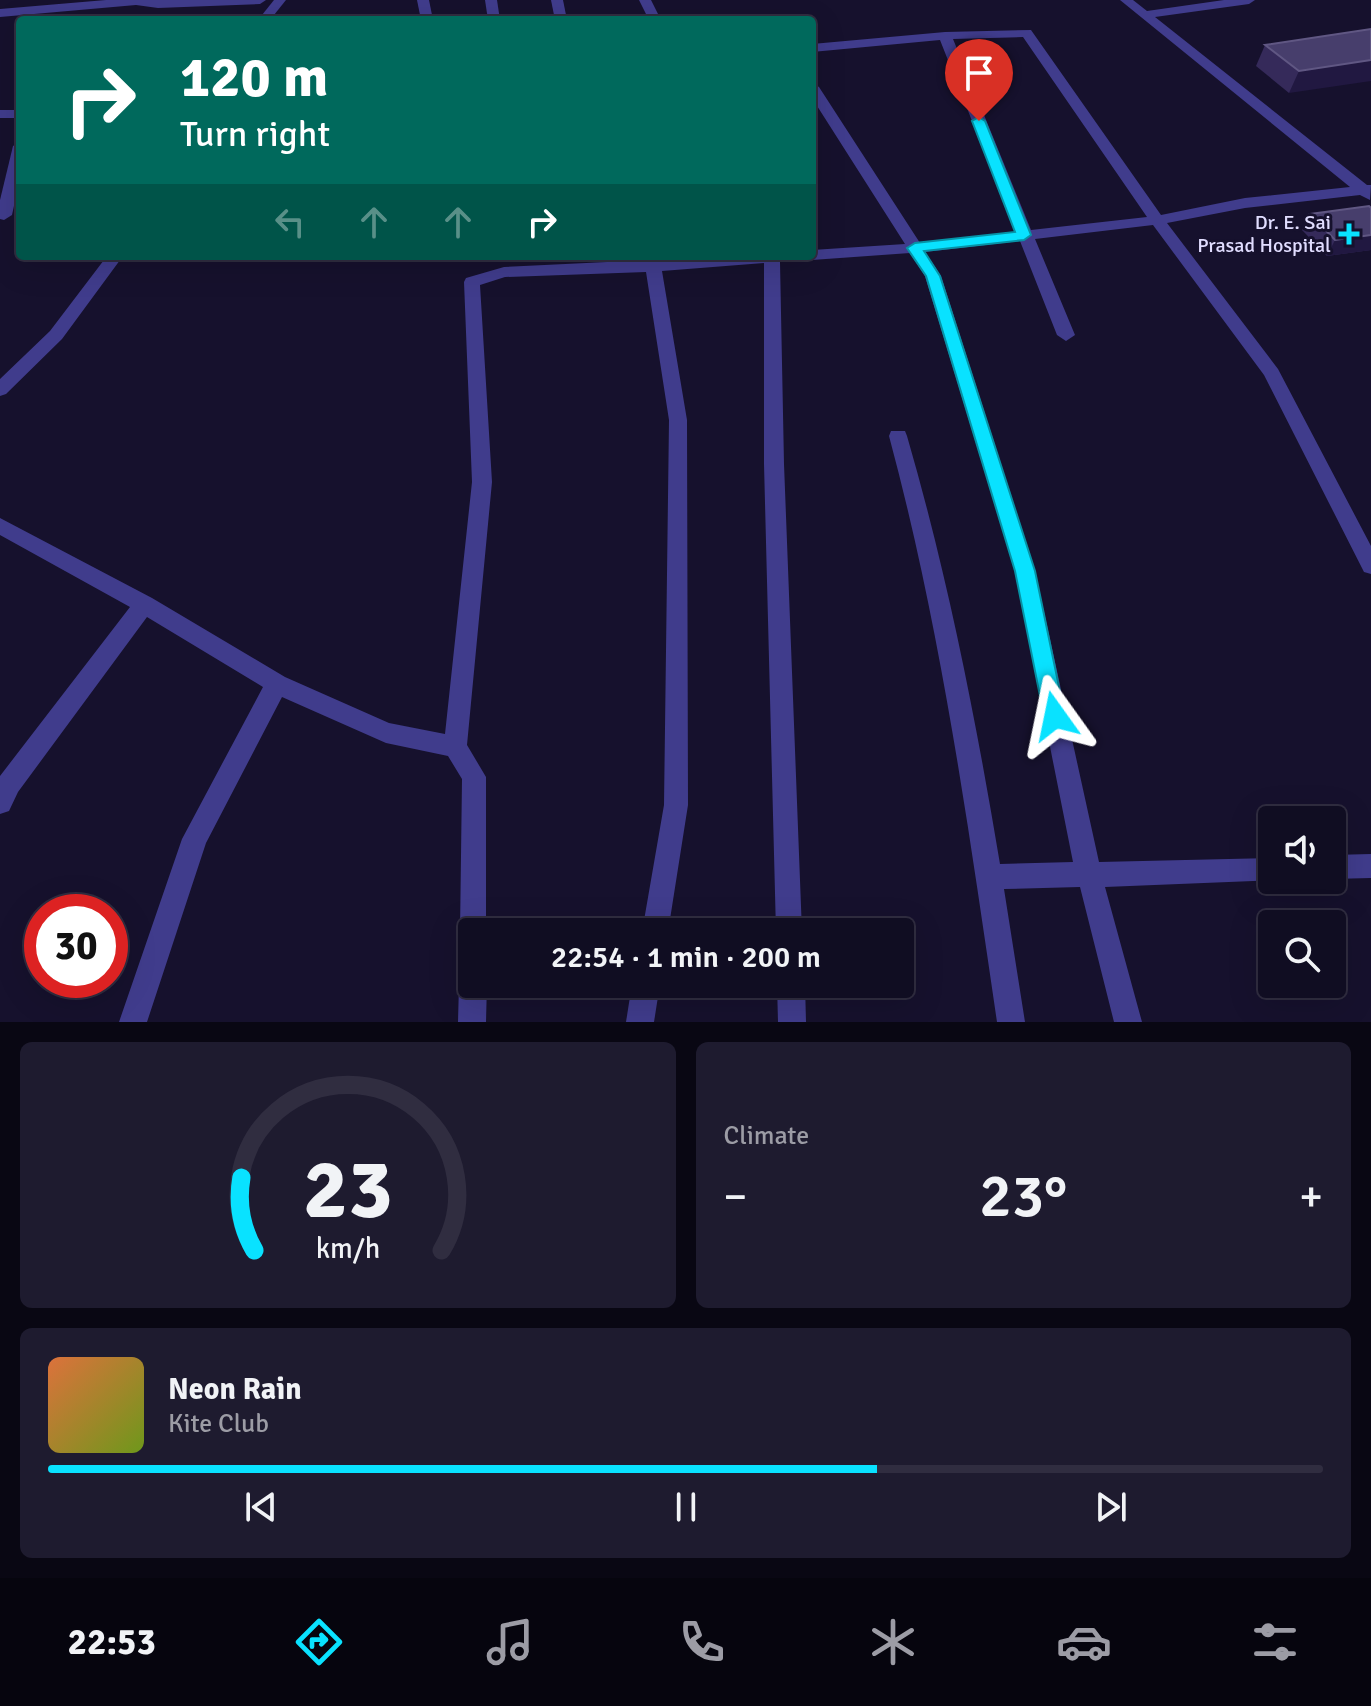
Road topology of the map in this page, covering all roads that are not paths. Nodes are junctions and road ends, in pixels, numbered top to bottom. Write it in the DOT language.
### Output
graph roads {
  1 [pos="260,0"];
  2 [pos="280,0"];
  3 [pos="1126,0"];
  4 [pos="1249,0"];
  5 [pos="63,9"];
  6 [pos="0,13"];
  7 [pos="1144,15"];
  8 [pos="267,16"];
  9 [pos="945,36"];
  10 [pos="816,48"];
  11 [pos="816,93"];
  12 [pos="16,163"];
  13 [pos="1369,191"];
  14 [pos="4,215"];
  15 [pos="1157,220"];
  16 [pos="1024,235"];
  17 [pos="915,248"];
  18 [pos="816,255"];
  19 [pos="112,260"];
  20 [pos="736,260"];
  21 [pos="772,260"];
  22 [pos="528,263"];
  23 [pos="653,267"];
  24 [pos="1066,335"];
  25 [pos="0,390"];
  26 [pos="898,436"];
  27 [pos="0,526"];
  28 [pos="1371,566"];
  29 [pos="144,604"];
  30 [pos="277,684"];
  31 [pos="455,747"];
  32 [pos="0,803"];
  33 [pos="1371,866"];
  34 [pos="1346,867"];
  35 [pos="1258,870"];
  36 [pos="1089,876"];
  37 [pos="988,877"];
  38 [pos="473,918"];
  39 [pos="657,918"];
  40 [pos="789,918"];
  41 [pos="473,998"];
  42 [pos="644,998"];
  43 [pos="791,998"];
  44 [pos="133,1022"];
  45 [pos="472,1022"];
  46 [pos="640,1022"];
  47 [pos="792,1022"];
  48 [pos="1011,1022"];
  49 [pos="1128,1022"];
  1 -- 5 [label="street"];
  2 -- 8 [label="street"];
  3 -- 7 [label="street"];
  4 -- 7 [label="street"];
  5 -- 6 [label="street"];
  7 -- 13 [label="street"];
  9 -- 10 [label="street"];
  9 -- 15 [label="street"];
  9 -- 16 [label="street"];
  11 -- 17 [label="street"];
  12 -- 14 [label="street"];
  13 -- 15 [label="street"];
  15 -- 16 [label="street"];
  15 -- 28 [label="street"];
  16 -- 17 [label="street"];
  16 -- 24 [label="street"];
  17 -- 18 [label="street"];
  17 -- 36 [label="street"];
  19 -- 25 [label="street"];
  20 -- 23 [label="street"];
  21 -- 40 [label="street"];
  22 -- 23 [label="street"];
  22 -- 31 [label="street"];
  23 -- 39 [label="street"];
  26 -- 37 [label="street"];
  27 -- 29 [label="street"];
  29 -- 30 [label="street"];
  29 -- 32 [label="street"];
  30 -- 31 [label="street"];
  30 -- 44 [label="street"];
  31 -- 38 [label="street"];
  33 -- 34 [label="street"];
  35 -- 36 [label="street"];
  36 -- 37 [label="street"];
  36 -- 49 [label="street"];
  37 -- 48 [label="street"];
  41 -- 45 [label="street"];
  42 -- 46 [label="street"];
  43 -- 47 [label="street"];
}
